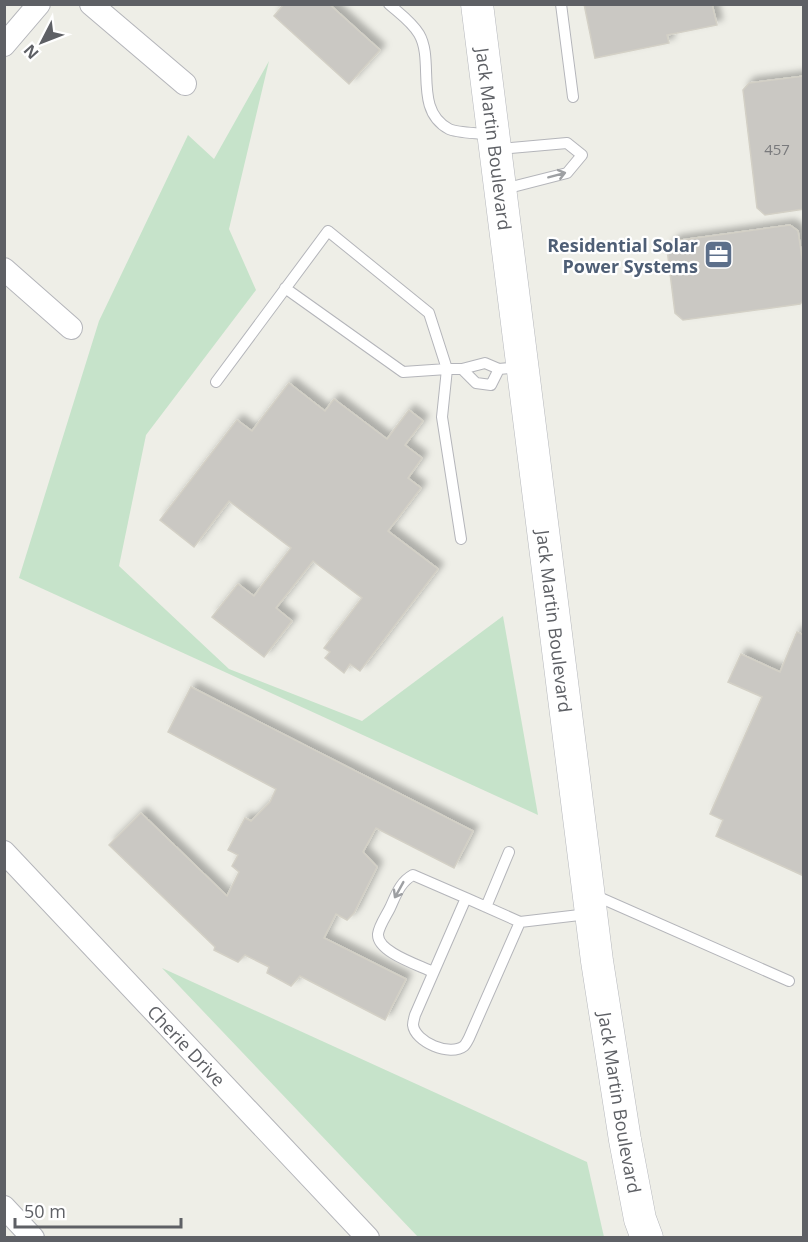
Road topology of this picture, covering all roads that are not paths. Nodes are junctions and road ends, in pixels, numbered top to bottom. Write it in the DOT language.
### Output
graph roads {
  1 [pos="39,4"];
  2 [pos="91,4"];
  3 [pos="389,4"];
  4 [pos="477,4"];
  5 [pos="561,4"];
  6 [pos="4,45"];
  7 [pos="185,84"];
  8 [pos="573,97"];
  9 [pos="495,142"];
  10 [pos="500,190"];
  11 [pos="4,269"];
  12 [pos="285,288"];
  13 [pos="71,328"];
  14 [pos="511,368"];
  15 [pos="447,369"];
  16 [pos="462,369"];
  17 [pos="216,382"];
  18 [pos="461,539"];
  19 [pos="4,852"];
  20 [pos="509,852"];
  21 [pos="466,898"];
  22 [pos="590,903"];
  23 [pos="486,907"];
  24 [pos="520,922"];
  25 [pos="433,972"];
  26 [pos="789,981"];
  27 [pos="4,1207"];
  28 [pos="33,1238"];
  29 [pos="368,1238"];
  30 [pos="646,1238"];
  1 -- 6 [label="street"];
  2 -- 7 [label="street"];
  3 -- 9 [label="lane"];
  4 -- 9 [label="street, Jack Martin Boulevard"];
  5 -- 8 [label="lane"];
  9 -- 10 [label="street, Jack Martin Boulevard"];
  10 -- 9 [label="lane, one-way"];
  10 -- 14 [label="street, Jack Martin Boulevard"];
  11 -- 13 [label="street"];
  12 -- 15 [label="lane"];
  12 -- 15 [label="lane"];
  12 -- 17 [label="lane"];
  14 -- 16 [label="lane"];
  14 -- 16 [label="lane"];
  14 -- 22 [label="street, Jack Martin Boulevard"];
  15 -- 16 [label="lane"];
  15 -- 18 [label="lane"];
  19 -- 29 [label="street, Cherie Drive"];
  20 -- 23 [label="lane"];
  21 -- 23 [label="lane"];
  21 -- 25 [label="lane"];
  21 -- 25 [label="lane, one-way"];
  22 -- 24 [label="lane"];
  22 -- 26 [label="lane"];
  22 -- 30 [label="street, Jack Martin Boulevard"];
  23 -- 24 [label="lane"];
  24 -- 25 [label="lane"];
  27 -- 28 [label="street"];
}
